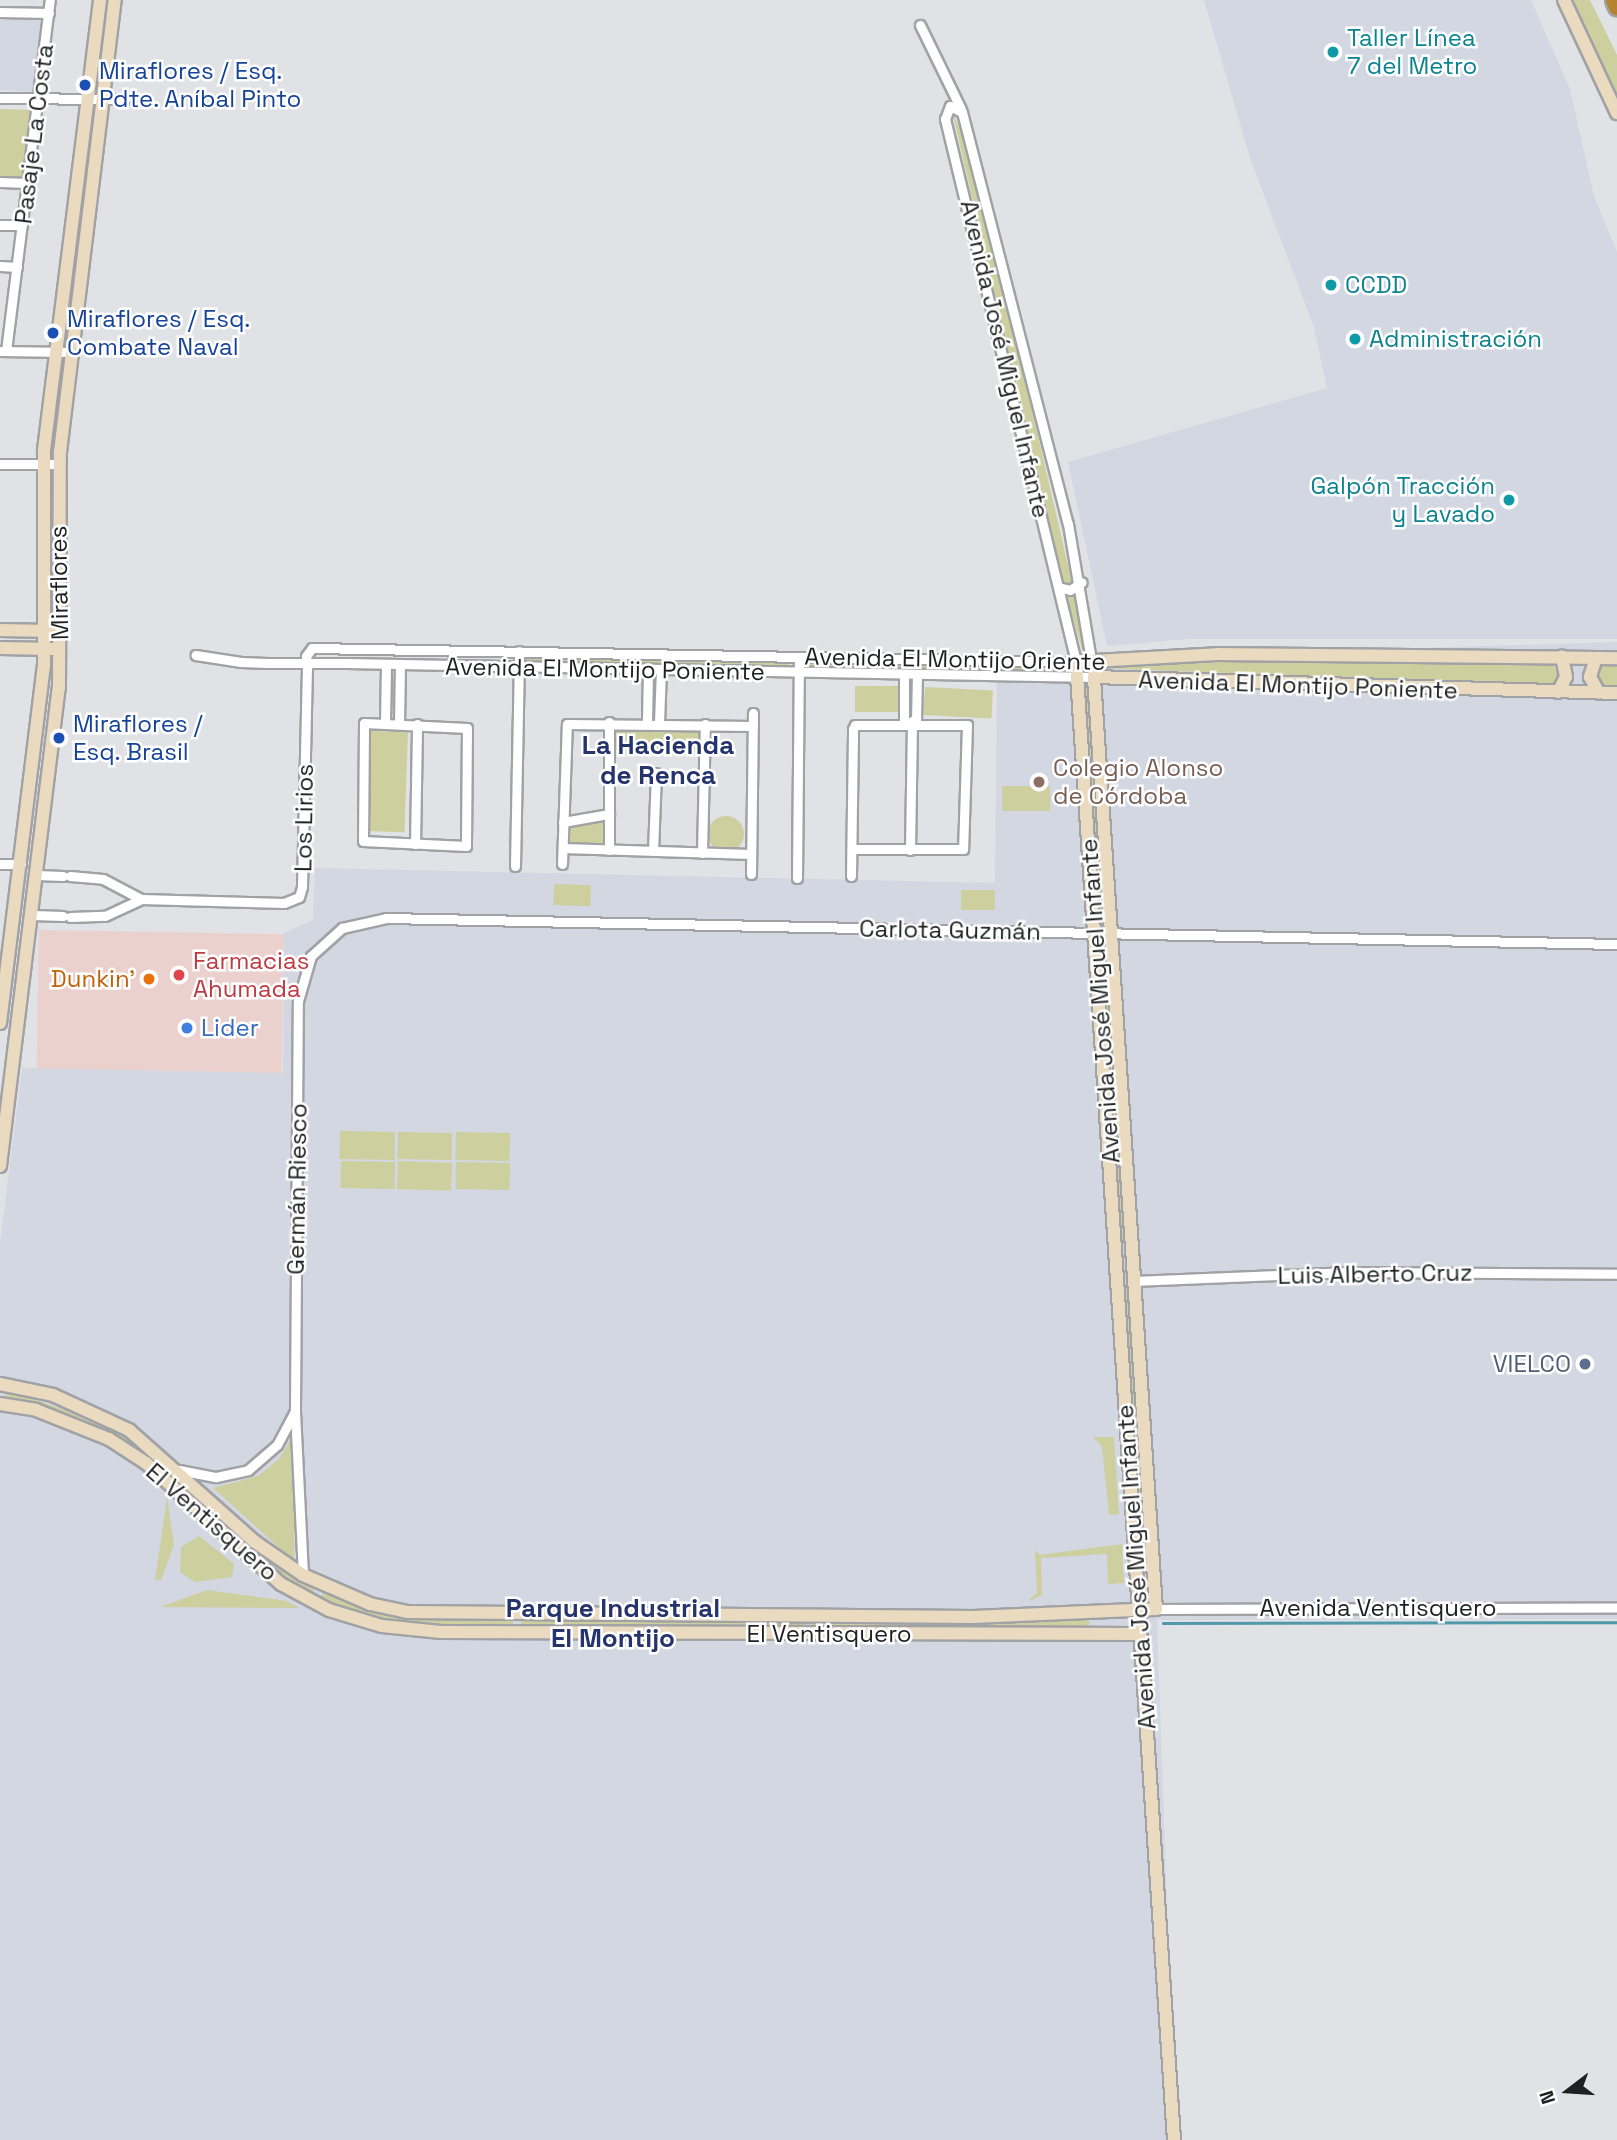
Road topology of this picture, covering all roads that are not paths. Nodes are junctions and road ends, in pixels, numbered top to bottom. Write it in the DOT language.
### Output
graph roads {
  1 [pos="50,0"];
  2 [pos="100,0"];
  3 [pos="115,0"];
  4 [pos="1564,0"];
  5 [pos="1614,0"];
  6 [pos="1617,7"];
  7 [pos="0,12"];
  8 [pos="49,13"];
  9 [pos="920,24"];
  10 [pos="0,98"];
  11 [pos="38,98"];
  12 [pos="89,99"];
  13 [pos="103,99"];
  14 [pos="125,99"];
  15 [pos="961,110"];
  16 [pos="1617,113"];
  17 [pos="0,182"];
  18 [pos="27,183"];
  19 [pos="0,225"];
  20 [pos="22,225"];
  21 [pos="0,266"];
  22 [pos="17,267"];
  23 [pos="0,308"];
  24 [pos="12,308"];
  25 [pos="3,351"];
  26 [pos="55,352"];
  27 [pos="70,352"];
  28 [pos="0,464"];
  29 [pos="43,464"];
  30 [pos="59,464"];
  31 [pos="1082,583"];
  32 [pos="1058,587"];
  33 [pos="0,631"];
  34 [pos="44,631"];
  35 [pos="59,631"];
  36 [pos="0,648"];
  37 [pos="45,649"];
  38 [pos="60,649"];
  39 [pos="519,651"];
  40 [pos="196,655"];
  41 [pos="1562,656"];
  42 [pos="1596,657"];
  43 [pos="799,658"];
  44 [pos="1617,658"];
  45 [pos="1076,662"];
  46 [pos="1093,662"];
  47 [pos="307,663"];
  48 [pos="386,664"];
  49 [pos="400,664"];
  50 [pos="518,666"];
  51 [pos="648,669"];
  52 [pos="661,669"];
  53 [pos="799,673"];
  54 [pos="904,674"];
  55 [pos="917,675"];
  56 [pos="1094,677"];
  57 [pos="1078,678"];
  58 [pos="1558,692"];
  59 [pos="1600,693"];
  60 [pos="1617,693"];
  61 [pos="41,707"];
  62 [pos="57,708"];
  63 [pos="753,713"];
  64 [pos="911,720"];
  65 [pos="610,722"];
  66 [pos="647,722"];
  67 [pos="659,722"];
  68 [pos="385,723"];
  69 [pos="399,723"];
  70 [pos="417,724"];
  71 [pos="705,724"];
  72 [pos="753,726"];
  73 [pos="656,772"];
  74 [pos="609,814"];
  75 [pos="563,822"];
  76 [pos="415,844"];
  77 [pos="563,848"];
  78 [pos="609,849"];
  79 [pos="852,849"];
  80 [pos="910,850"];
  81 [pos="653,851"];
  82 [pos="702,853"];
  83 [pos="751,854"];
  84 [pos="0,864"];
  85 [pos="20,864"];
  86 [pos="562,864"];
  87 [pos="515,866"];
  88 [pos="751,874"];
  89 [pos="36,875"];
  90 [pos="851,876"];
  91 [pos="797,877"];
  92 [pos="141,899"];
  93 [pos="32,915"];
  94 [pos="1095,933"];
  95 [pos="1111,934"];
  96 [pos="1617,946"];
  97 [pos="304,970"];
  98 [pos="0,1023"];
  99 [pos="1121,1080"];
  100 [pos="1105,1081"];
  101 [pos="3,1120"];
  102 [pos="0,1166"];
  103 [pos="1617,1274"];
  104 [pos="1133,1281"];
  105 [pos="0,1384"];
  106 [pos="0,1404"];
  107 [pos="295,1409"];
  108 [pos="180,1470"];
  109 [pos="1134,1550"];
  110 [pos="1152,1550"];
  111 [pos="303,1575"];
  112 [pos="1617,1607"];
  113 [pos="1156,1609"];
  114 [pos="1139,1612"];
  115 [pos="1098,1614"];
  116 [pos="517,1616"];
  117 [pos="810,1617"];
  118 [pos="517,1633"];
  119 [pos="810,1634"];
  120 [pos="1098,1634"];
  121 [pos="1140,1634"];
  122 [pos="1174,2140"];
  1 -- 8 [label="street, Pasaje La Costa"];
  2 -- 12 [label="street, Miraflores"];
  3 -- 13 [label="street, Miraflores"];
  4 -- 16 [label="street"];
  5 -- 6 [label="highway"];
  7 -- 8 [label="street"];
  8 -- 11 [label="street, Pasaje La Costa"];
  9 -- 15 [label="street"];
  10 -- 11 [label="street"];
  11 -- 12 [label="street"];
  11 -- 18 [label="street, Pasaje La Costa"];
  12 -- 13 [label="street"];
  12 -- 26 [label="street, Miraflores"];
  13 -- 14 [label="street"];
  13 -- 27 [label="street, Miraflores"];
  15 -- 31 [label="street, Avenida José Miguel Infante"];
  15 -- 32 [label="street, Avenida José Miguel Infante"];
  17 -- 18 [label="street"];
  18 -- 20 [label="street, Pasaje La Costa"];
  19 -- 20 [label="street"];
  20 -- 22 [label="street, Pasaje La Costa"];
  21 -- 22 [label="street"];
  22 -- 24 [label="street, Pasaje La Costa"];
  23 -- 24 [label="street"];
  24 -- 25 [label="street, Pasaje La Costa"];
  25 -- 26 [label="street"];
  26 -- 27 [label="street"];
  26 -- 29 [label="street, Miraflores"];
  27 -- 30 [label="street, Miraflores"];
  28 -- 29 [label="street"];
  29 -- 30 [label="street"];
  29 -- 34 [label="street, Miraflores"];
  30 -- 35 [label="street, Miraflores"];
  31 -- 32 [label="street"];
  31 -- 46 [label="street, Avenida José Miguel Infante"];
  32 -- 45 [label="street, Avenida José Miguel Infante"];
  33 -- 34 [label="street"];
  34 -- 35 [label="street"];
  34 -- 37 [label="street, Miraflores"];
  35 -- 38 [label="street, Miraflores"];
  36 -- 37 [label="street"];
  37 -- 38 [label="street"];
  37 -- 61 [label="street, Miraflores"];
  38 -- 62 [label="street, Miraflores"];
  39 -- 43 [label="street, Avenida El Montijo Oriente"];
  39 -- 47 [label="street, Avenida El Montijo Oriente"];
  39 -- 50 [label="street"];
  40 -- 47 [label="street, Avenida El Montijo Poniente"];
  41 -- 42 [label="street, Avenida El Montijo Oriente"];
  41 -- 46 [label="street, Avenida El Montijo Oriente"];
  41 -- 58 [label="street"];
  42 -- 44 [label="street, Avenida El Montijo Oriente"];
  42 -- 59 [label="street"];
  43 -- 45 [label="street, Avenida El Montijo Oriente"];
  43 -- 53 [label="street"];
  45 -- 46 [label="street, Avenida El Montijo Oriente"];
  45 -- 57 [label="street, Avenida José Miguel Infante"];
  46 -- 56 [label="street, Avenida José Miguel Infante"];
  47 -- 48 [label="street, Avenida El Montijo Poniente"];
  47 -- 92 [label="street, Los Lirios"];
  48 -- 49 [label="street, Avenida El Montijo Poniente"];
  48 -- 68 [label="street"];
  49 -- 50 [label="street, Avenida El Montijo Poniente"];
  49 -- 69 [label="street"];
  50 -- 51 [label="street, Avenida El Montijo Poniente"];
  50 -- 87 [label="street"];
  51 -- 52 [label="street, Avenida El Montijo Poniente"];
  51 -- 66 [label="street"];
  52 -- 53 [label="street, Avenida El Montijo Poniente"];
  52 -- 67 [label="street"];
  53 -- 54 [label="street, Avenida El Montijo Poniente"];
  53 -- 91 [label="street"];
  54 -- 55 [label="street, Avenida El Montijo Poniente"];
  54 -- 64 [label="street"];
  55 -- 57 [label="street, Avenida El Montijo Poniente"];
  55 -- 64 [label="street"];
  56 -- 57 [label="street, Avenida El Montijo Poniente"];
  56 -- 58 [label="street, Avenida El Montijo Poniente"];
  56 -- 95 [label="street, Avenida José Miguel Infante"];
  57 -- 94 [label="street, Avenida José Miguel Infante"];
  58 -- 59 [label="street, Avenida El Montijo Poniente"];
  59 -- 60 [label="street, Avenida El Montijo Poniente"];
  61 -- 62 [label="street"];
  61 -- 85 [label="street, Miraflores"];
  62 -- 89 [label="street, Miraflores"];
  63 -- 72 [label="street"];
  64 -- 79 [label="street"];
  64 -- 80 [label="street"];
  64 -- 80 [label="street"];
  65 -- 66 [label="street"];
  65 -- 74 [label="street"];
  65 -- 75 [label="street"];
  66 -- 67 [label="street"];
  67 -- 71 [label="street"];
  68 -- 69 [label="street"];
  68 -- 76 [label="street"];
  69 -- 70 [label="street"];
  70 -- 76 [label="street"];
  70 -- 76 [label="street"];
  71 -- 72 [label="street"];
  71 -- 82 [label="street"];
  72 -- 83 [label="street"];
  73 -- 81 [label="street"];
  74 -- 75 [label="street"];
  74 -- 78 [label="street"];
  75 -- 77 [label="street"];
  77 -- 78 [label="street"];
  77 -- 86 [label="street"];
  78 -- 81 [label="street"];
  79 -- 80 [label="street"];
  79 -- 90 [label="street"];
  81 -- 82 [label="street"];
  82 -- 83 [label="street"];
  83 -- 88 [label="street"];
  84 -- 85 [label="street"];
  85 -- 98 [label="street, Miraflores"];
  89 -- 92 [label="street"];
  89 -- 93 [label="street, Miraflores"];
  92 -- 93 [label="street"];
  93 -- 101 [label="street, Miraflores"];
  94 -- 95 [label="street, Carlota Guzmán"];
  94 -- 97 [label="street, Carlota Guzmán"];
  94 -- 100 [label="street, Avenida José Miguel Infante"];
  95 -- 96 [label="street, Carlota Guzmán"];
  95 -- 99 [label="street, Avenida José Miguel Infante"];
  97 -- 107 [label="street, Germán Riesco"];
  99 -- 100 [label="street"];
  99 -- 104 [label="street, Avenida José Miguel Infante"];
  100 -- 109 [label="street, Avenida José Miguel Infante"];
  101 -- 102 [label="street, Miraflores"];
  103 -- 104 [label="street, Luis Alberto Cruz"];
  104 -- 110 [label="street, Avenida José Miguel Infante"];
  105 -- 108 [label="street, El Ventisquero"];
  106 -- 118 [label="street, El Ventisquero"];
  107 -- 108 [label="street, Germán Riesco"];
  107 -- 111 [label="street, Germán Riesco"];
  108 -- 111 [label="street, El Ventisquero"];
  109 -- 110 [label="street"];
  109 -- 114 [label="street, Avenida José Miguel Infante"];
  110 -- 113 [label="street, Avenida José Miguel Infante"];
  111 -- 116 [label="street, El Ventisquero"];
  112 -- 113 [label="street, Avenida Ventisquero"];
  113 -- 114 [label="street, Avenida Ventisquero"];
  114 -- 115 [label="street, El Ventisquero"];
  114 -- 121 [label="street, Avenida José Miguel Infante"];
  115 -- 117 [label="street, El Ventisquero"];
  115 -- 120 [label="street"];
  116 -- 117 [label="street, El Ventisquero"];
  116 -- 118 [label="street"];
  117 -- 119 [label="street"];
  118 -- 119 [label="street, El Ventisquero"];
  119 -- 120 [label="street, El Ventisquero"];
  120 -- 121 [label="street, El Ventisquero"];
  121 -- 122 [label="street, Avenida José Miguel Infante"];
}
